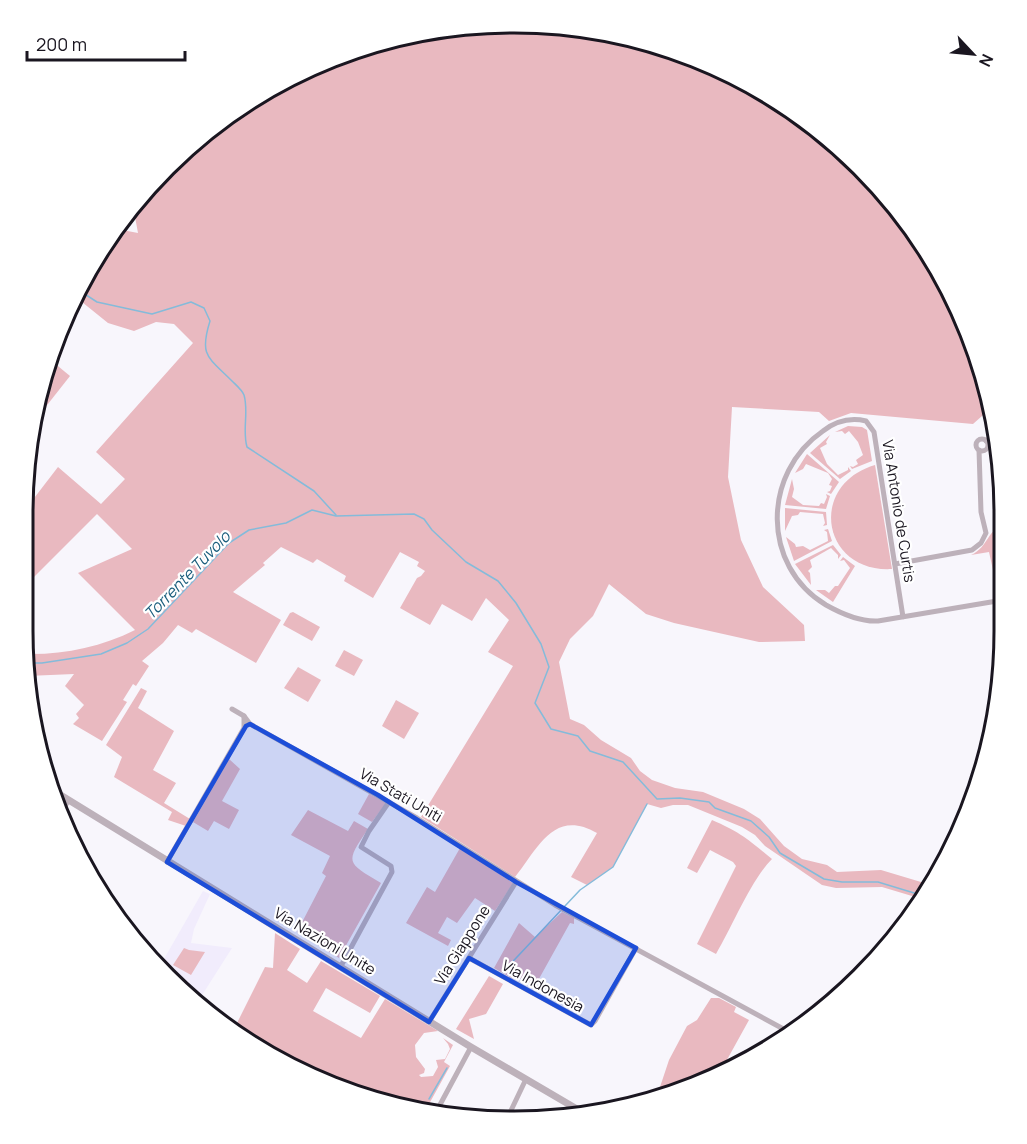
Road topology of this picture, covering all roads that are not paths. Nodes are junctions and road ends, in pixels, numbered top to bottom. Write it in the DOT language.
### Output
graph roads {
  1 [pos="988,440"];
  2 [pos="895,564"];
  3 [pos="994,602"];
  4 [pos="903,617"];
  5 [pos="232,709"];
  6 [pos="244,716"];
  7 [pos="250,724"];
  8 [pos="244,728"];
  9 [pos="64,798"];
  10 [pos="68,801"];
  11 [pos="389,802"];
  12 [pos="66,804"];
  13 [pos="167,861"];
  14 [pos="516,882"];
  15 [pos="636,948"];
  16 [pos="469,958"];
  17 [pos="341,966"];
  18 [pos="429,1022"];
  19 [pos="782,1028"];
  20 [pos="471,1047"];
  21 [pos="526,1079"];
  22 [pos="440,1105"];
  23 [pos="574,1107"];
  24 [pos="511,1111"];
  1 -- 2 [label="street"];
  2 -- 4 [label="street, Via Antonio de Curtis"];
  2 -- 4 [label="street, Via Antonio de Curtis"];
  3 -- 4 [label="street, Via Antonio de Curtis"];
  5 -- 6 [label="street, Via Stati Uniti"];
  6 -- 7 [label="street, Via Stati Uniti"];
  6 -- 8 [label="street"];
  7 -- 8 [label="street"];
  7 -- 11 [label="street, Via Stati Uniti"];
  8 -- 13 [label="street"];
  9 -- 10 [label="street, Via Nazioni Unite"];
  10 -- 12 [label="street"];
  10 -- 13 [label="street, Via Nazioni Unite"];
  11 -- 14 [label="street, Via Stati Uniti"];
  11 -- 17 [label="street"];
  13 -- 17 [label="street, Via Nazioni Unite"];
  14 -- 15 [label="street, Via Stati Uniti"];
  14 -- 16 [label="street, Via Giappone"];
  15 -- 16 [label="street, Via Indonesia"];
  15 -- 19 [label="street"];
  16 -- 18 [label="street, Via Giappone"];
  17 -- 18 [label="street, Via Nazioni Unite"];
  18 -- 20 [label="street, Via Nazioni Unite"];
  20 -- 21 [label="street, Via Nazioni Unite"];
  20 -- 22 [label="street"];
  21 -- 23 [label="street, Via Nazioni Unite"];
  21 -- 24 [label="street"];
}
